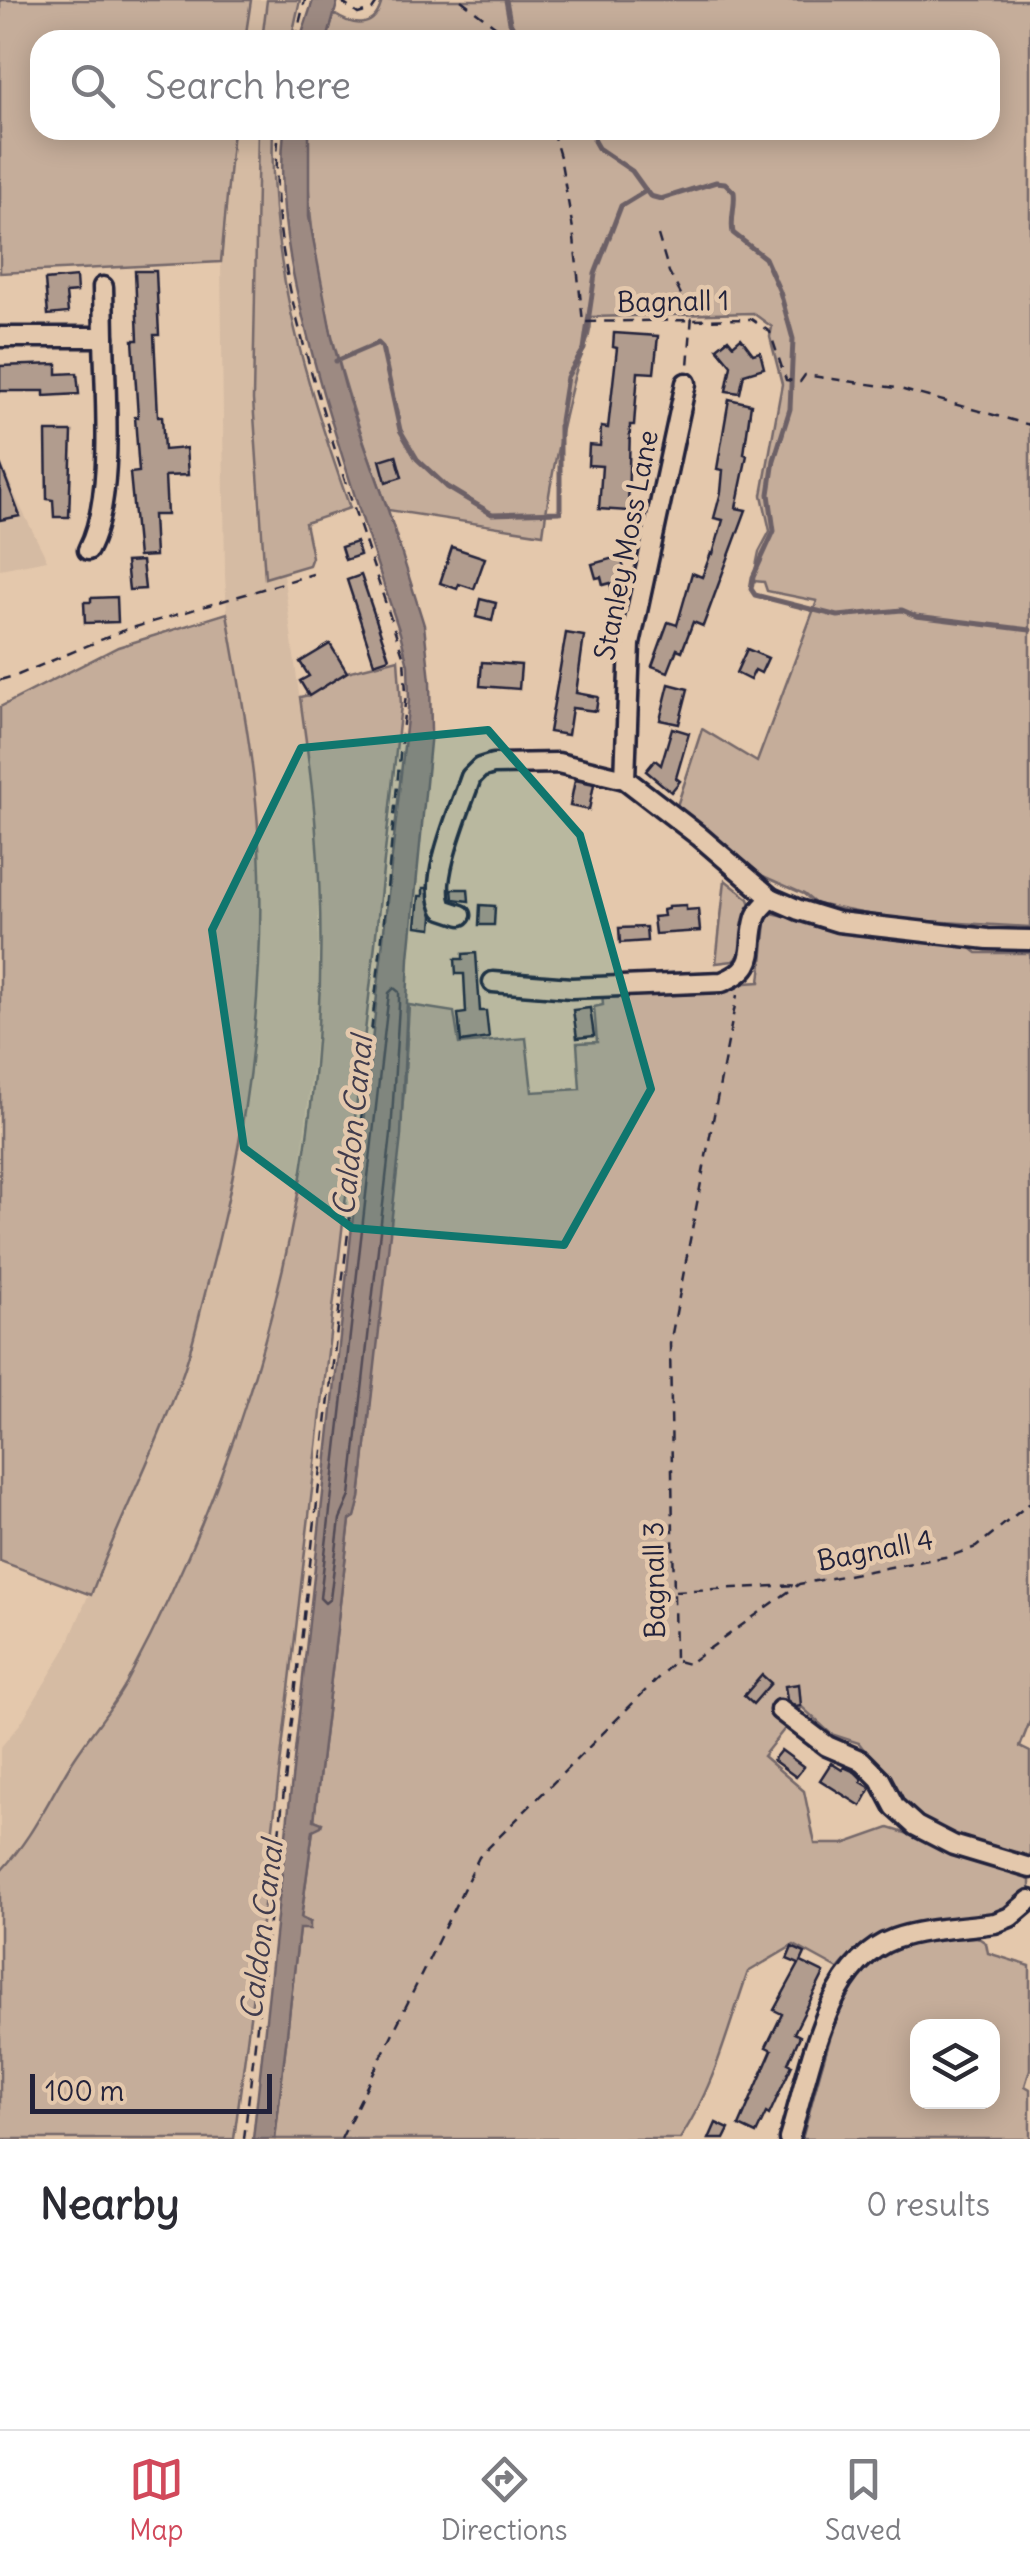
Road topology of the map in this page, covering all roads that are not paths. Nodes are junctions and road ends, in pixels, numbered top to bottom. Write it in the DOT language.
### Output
graph roads {
  1 [pos="102,287"];
  2 [pos="0,337"];
  3 [pos="104,337"];
  4 [pos="686,383"];
  5 [pos="99,542"];
  6 [pos="625,778"];
  7 [pos="771,898"];
  8 [pos="461,915"];
  9 [pos="1030,940"];
  10 [pos="493,982"];
  11 [pos="780,1710"];
  12 [pos="1030,1868"];
  13 [pos="1030,1900"];
  14 [pos="789,2139"];
  1 -- 3 [label="street"];
  2 -- 3 [label="street"];
  3 -- 5 [label="street"];
  4 -- 6 [label="street, Stanley Moss Lane"];
  6 -- 7 [label="street"];
  6 -- 8 [label="street"];
  7 -- 9 [label="street"];
  7 -- 10 [label="street"];
  11 -- 12 [label="street"];
  13 -- 14 [label="street"];
}
